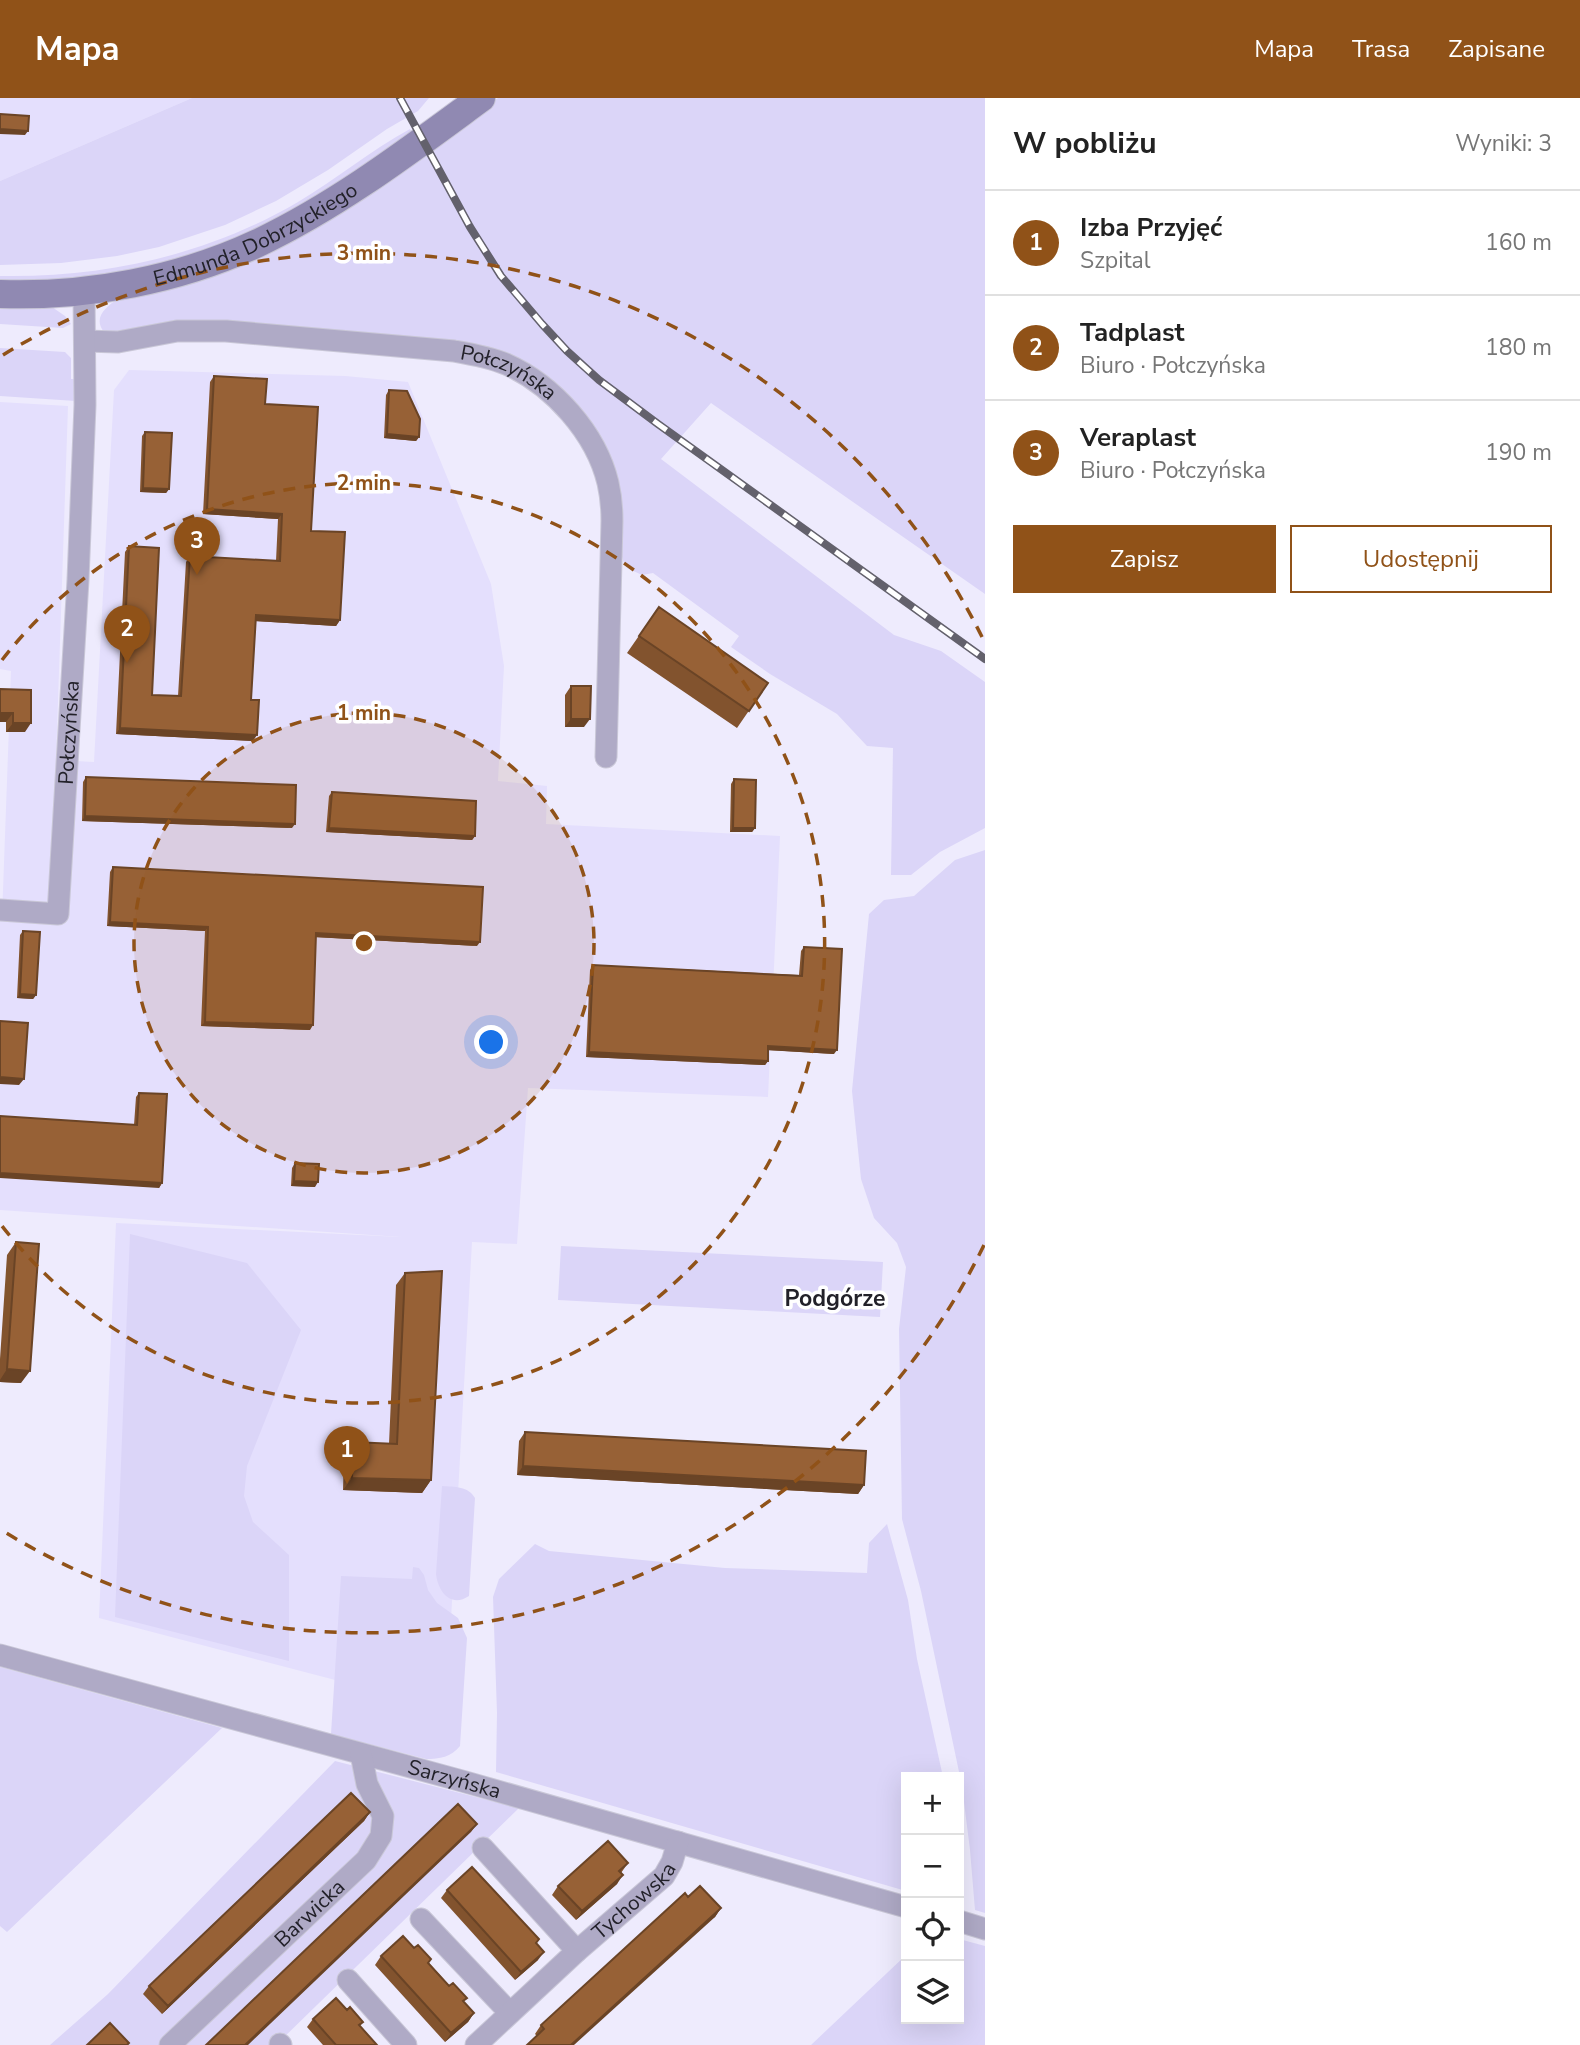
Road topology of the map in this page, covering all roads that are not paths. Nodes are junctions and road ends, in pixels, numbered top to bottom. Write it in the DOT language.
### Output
graph roads {
  1 [pos="481,98"];
  2 [pos="84,291"];
  3 [pos="0,294"];
  4 [pos="85,341"];
  5 [pos="606,757"];
  6 [pos="0,910"];
  7 [pos="0,1655"];
  8 [pos="361,1754"];
  9 [pos="678,1842"];
  10 [pos="483,1848"];
  11 [pos="901,1906"];
  12 [pos="421,1920"];
  13 [pos="964,1923"];
  14 [pos="985,1929"];
  15 [pos="577,1951"];
  16 [pos="348,1980"];
  17 [pos="510,2012"];
  18 [pos="170,2045"];
  19 [pos="406,2045"];
  20 [pos="476,2045"];
  1 -- 2 [label="main road, Edmunda Dobrzyckiego"];
  2 -- 3 [label="main road, Edmunda Dobrzyckiego"];
  2 -- 4 [label="street, Połczyńska"];
  4 -- 5 [label="street, Połczyńska"];
  4 -- 6 [label="street, Połczyńska"];
  7 -- 8 [label="street, Sarzyńska"];
  8 -- 9 [label="street, Sarzyńska"];
  8 -- 18 [label="street, Barwicka"];
  9 -- 11 [label="street, Sarzyńska"];
  9 -- 15 [label="street, Tychowska"];
  10 -- 15 [label="street, Tychowska"];
  12 -- 17 [label="street"];
  13 -- 14 [label="street"];
  15 -- 17 [label="street, Tychowska"];
  16 -- 19 [label="street"];
  17 -- 20 [label="street, Tychowska"];
}
